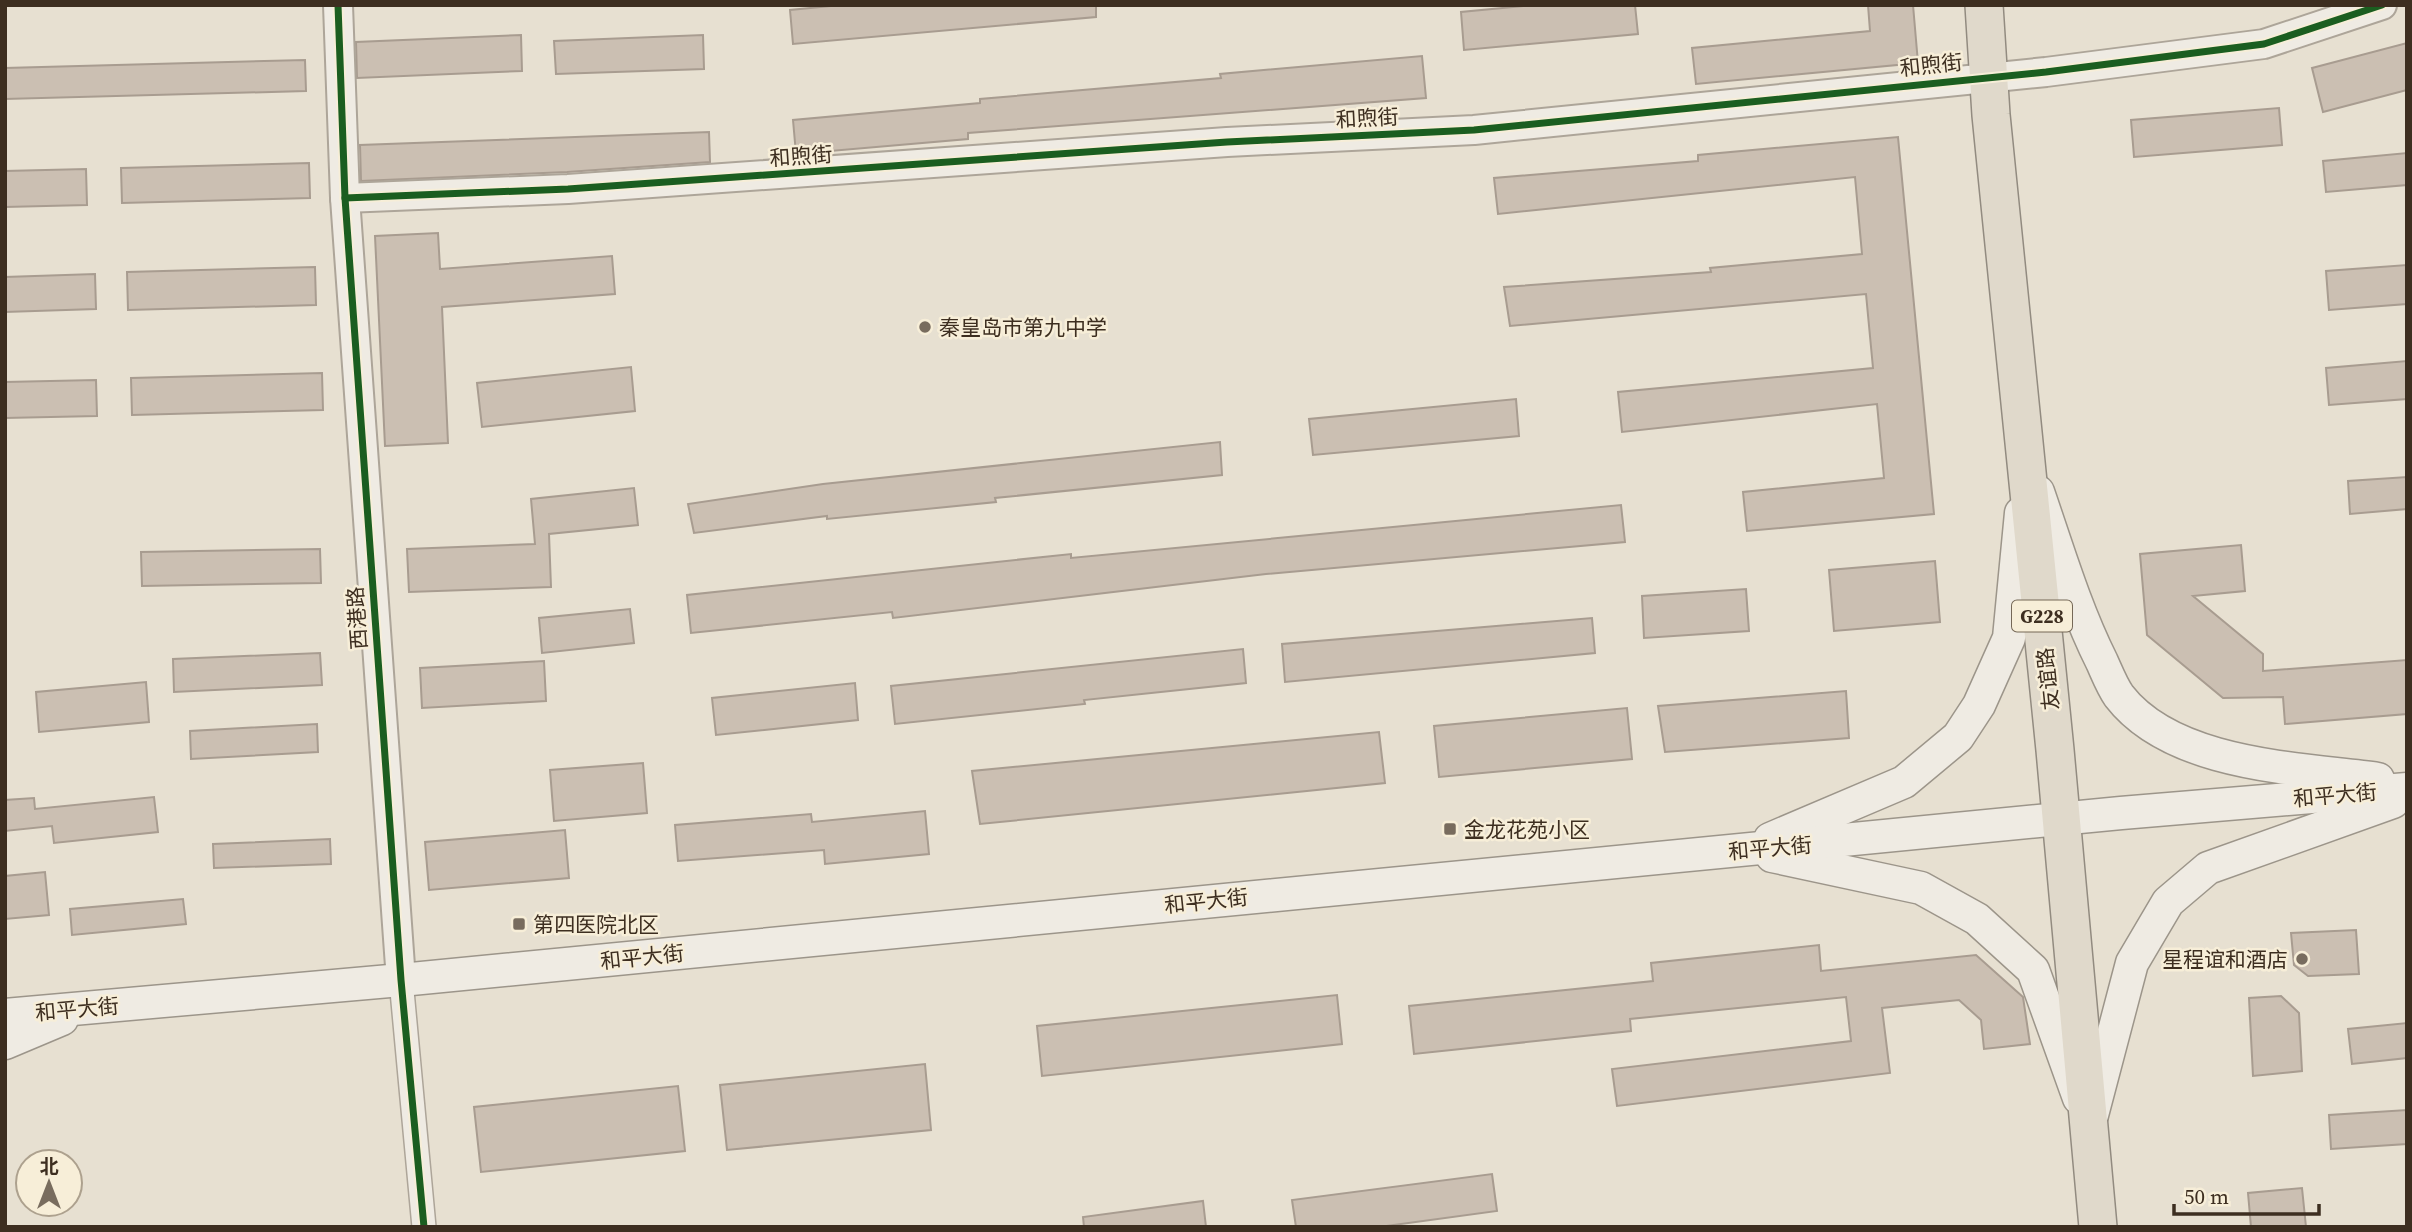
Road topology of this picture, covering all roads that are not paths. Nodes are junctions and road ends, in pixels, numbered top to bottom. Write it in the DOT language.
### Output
graph roads {
  1 [pos="338,5"];
  2 [pos="1984,5"];
  3 [pos="2382,5"];
  4 [pos="1989,76"];
  5 [pos="345,198"];
  6 [pos="2026,458"];
  7 [pos="2407,783"];
  8 [pos="2407,789"];
  9 [pos="2407,797"];
  10 [pos="2061,820"];
  11 [pos="1743,850"];
  12 [pos="401,980"];
  13 [pos="5,993"];
  14 [pos="87,1008"];
  15 [pos="5,1015"];
  16 [pos="5,1043"];
  17 [pos="2089,1126"];
  18 [pos="424,1227"];
  19 [pos="2098,1227"];
  1 -- 5 [label="street, 西港路"];
  2 -- 4 [label="highway, 友谊路 / G228"];
  3 -- 4 [label="street, 和煦街"];
  4 -- 5 [label="street, 和煦街"];
  4 -- 6 [label="highway, 友谊路 / G228"];
  5 -- 12 [label="street, 西港路"];
  6 -- 7 [label="main road"];
  6 -- 10 [label="highway, 友谊路 / G228"];
  6 -- 11 [label="main road"];
  8 -- 10 [label="main road, 和平大街"];
  9 -- 17 [label="main road"];
  10 -- 11 [label="main road, 和平大街"];
  10 -- 17 [label="highway, 友谊路 / G228"];
  11 -- 12 [label="main road, 和平大街"];
  11 -- 17 [label="main road"];
  12 -- 14 [label="main road, 和平大街"];
  12 -- 18 [label="street, 西港路"];
  13 -- 14 [label="main road"];
  14 -- 15 [label="main road, 和平大街"];
  14 -- 16 [label="main road"];
  17 -- 19 [label="highway, 友谊路 / G228"];
}
